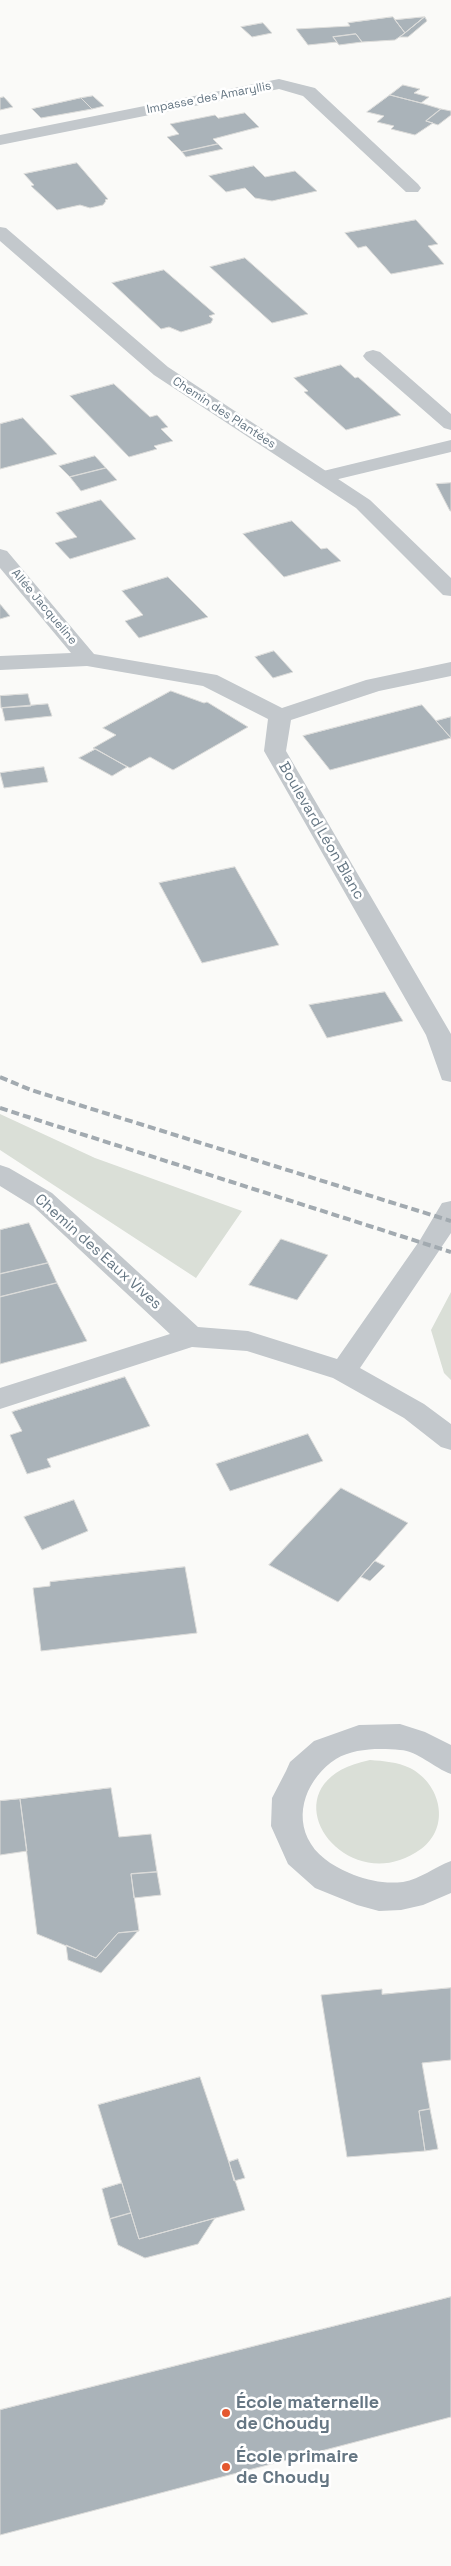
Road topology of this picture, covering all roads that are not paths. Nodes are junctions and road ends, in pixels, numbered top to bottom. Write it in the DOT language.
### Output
graph roads {
  1 [pos="0,140"];
  2 [pos="412,188"];
  3 [pos="0,232"];
  4 [pos="373,356"];
  5 [pos="451,424"];
  6 [pos="451,446"];
  7 [pos="322,477"];
  8 [pos="0,555"];
  9 [pos="451,590"];
  10 [pos="87,659"];
  11 [pos="0,664"];
  12 [pos="451,669"];
  13 [pos="280,716"];
  14 [pos="451,1074"];
  15 [pos="0,1174"];
  16 [pos="451,1210"];
  17 [pos="191,1336"];
  18 [pos="343,1371"];
  19 [pos="0,1399"];
  20 [pos="451,1439"];
  21 [pos="451,1761"];
  22 [pos="451,1875"];
  1 -- 2 [label="street, Impasse des Amaryllis"];
  3 -- 7 [label="street, Chemin des Plantées"];
  4 -- 5 [label="street"];
  6 -- 7 [label="street"];
  7 -- 9 [label="street, Chemin des Plantées"];
  8 -- 10 [label="street, Allée Jacqueline"];
  10 -- 11 [label="street"];
  10 -- 13 [label="street"];
  12 -- 13 [label="street"];
  13 -- 14 [label="street, Boulevard Léon Blanc"];
  15 -- 17 [label="street, Chemin des Eaux Vives"];
  16 -- 18 [label="street"];
  17 -- 18 [label="street"];
  17 -- 19 [label="street"];
  18 -- 20 [label="street"];
  21 -- 22 [label="street"];
}
